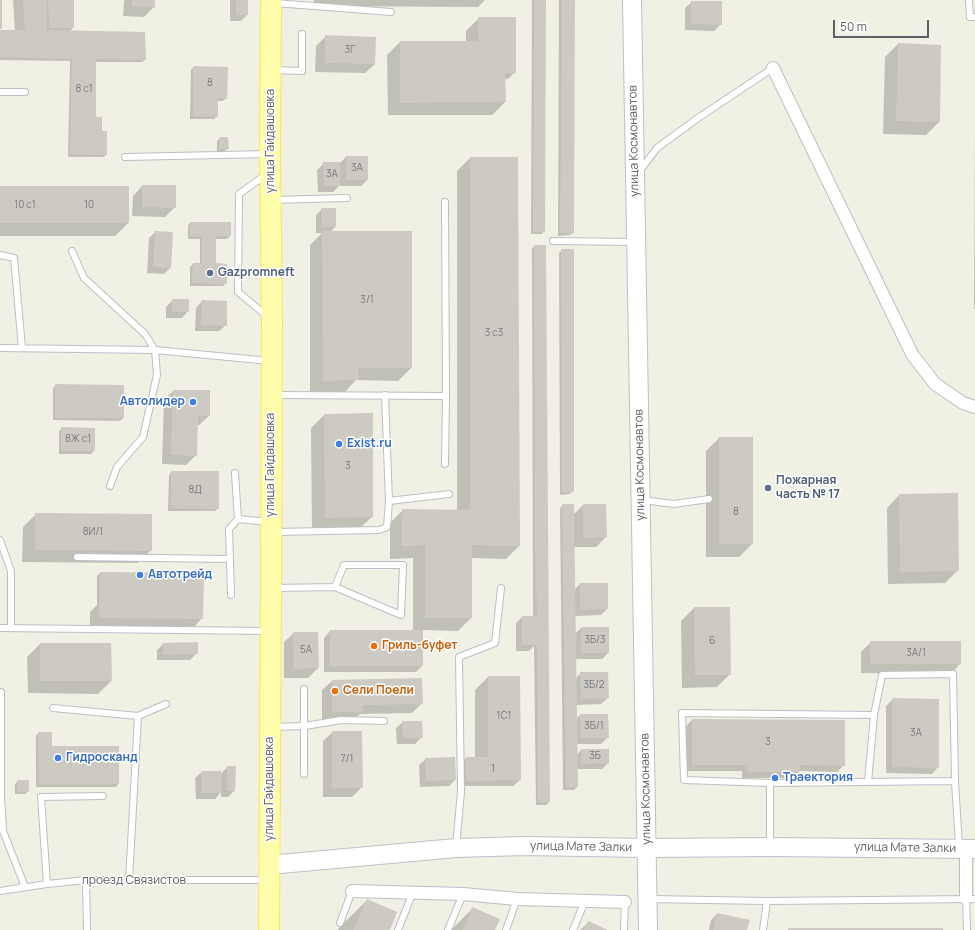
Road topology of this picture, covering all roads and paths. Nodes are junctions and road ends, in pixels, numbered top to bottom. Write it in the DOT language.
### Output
graph roads {
  1 [pos="632,0"];
  2 [pos="969,0"];
  3 [pos="271,1"];
  4 [pos="391,12"];
  5 [pos="975,17"];
  6 [pos="302,34"];
  7 [pos="773,68"];
  8 [pos="270,70"];
  9 [pos="0,92"];
  10 [pos="25,92"];
  11 [pos="125,157"];
  12 [pos="270,163"];
  13 [pos="635,178"];
  14 [pos="347,198"];
  15 [pos="271,200"];
  16 [pos="445,202"];
  17 [pos="553,241"];
  18 [pos="636,242"];
  19 [pos="72,250"];
  20 [pos="0,255"];
  21 [pos="272,320"];
  22 [pos="0,348"];
  23 [pos="22,348"];
  24 [pos="155,350"];
  25 [pos="271,361"];
  26 [pos="271,395"];
  27 [pos="385,395"];
  28 [pos="446,396"];
  29 [pos="975,407"];
  30 [pos="445,464"];
  31 [pos="235,473"];
  32 [pos="110,486"];
  33 [pos="449,494"];
  34 [pos="709,499"];
  35 [pos="389,500"];
  36 [pos="641,500"];
  37 [pos="238,519"];
  38 [pos="271,527"];
  39 [pos="0,540"];
  40 [pos="77,557"];
  41 [pos="230,559"];
  42 [pos="335,587"];
  43 [pos="271,588"];
  44 [pos="501,588"];
  45 [pos="231,595"];
  46 [pos="0,628"];
  47 [pos="11,628"];
  48 [pos="271,631"];
  49 [pos="304,689"];
  50 [pos="1,692"];
  51 [pos="166,704"];
  52 [pos="52,708"];
  53 [pos="874,715"];
  54 [pos="138,716"];
  55 [pos="384,721"];
  56 [pos="304,726"];
  57 [pos="270,727"];
  58 [pos="304,774"];
  59 [pos="955,781"];
  60 [pos="868,782"];
  61 [pos="770,783"];
  62 [pos="103,796"];
  63 [pos="770,847"];
  64 [pos="456,848"];
  65 [pos="647,848"];
  66 [pos="967,849"];
  67 [pos="269,873"];
  68 [pos="86,880"];
  69 [pos="130,881"];
  70 [pos="47,884"];
  71 [pos="25,887"];
  72 [pos="0,891"];
  73 [pos="352,891"];
  74 [pos="413,892"];
  75 [pos="462,894"];
  76 [pos="971,898"];
  77 [pos="517,899"];
  78 [pos="648,899"];
  79 [pos="585,901"];
  80 [pos="767,901"];
  81 [pos="626,902"];
  82 [pos="340,923"];
  83 [pos="87,930"];
  84 [pos="269,930"];
  85 [pos="398,930"];
  86 [pos="448,930"];
  87 [pos="506,930"];
  88 [pos="573,930"];
  89 [pos="624,930"];
  90 [pos="648,930"];
  91 [pos="763,930"];
  92 [pos="967,930"];
  1 -- 13 [label="street, улица Космонавтов"];
  2 -- 5 [label="lane"];
  3 -- 4 [label="lane"];
  3 -- 8 [label="main road, улица Гайдашовка"];
  6 -- 8 [label="lane"];
  7 -- 13 [label="lane"];
  7 -- 29 [label="street"];
  8 -- 12 [label="main road, улица Гайдашовка"];
  9 -- 10 [label="lane"];
  11 -- 12 [label="lane"];
  12 -- 15 [label="main road, улица Гайдашовка"];
  12 -- 21 [label="lane"];
  13 -- 18 [label="street, улица Космонавтов"];
  14 -- 15 [label="lane"];
  15 -- 21 [label="main road, улица Гайдашовка"];
  16 -- 28 [label="lane"];
  17 -- 18 [label="lane"];
  18 -- 36 [label="street, улица Космонавтов"];
  19 -- 24 [label="lane"];
  20 -- 23 [label="lane"];
  21 -- 25 [label="main road, улица Гайдашовка"];
  22 -- 23 [label="lane"];
  23 -- 24 [label="lane"];
  24 -- 25 [label="lane"];
  24 -- 32 [label="lane"];
  25 -- 26 [label="main road, улица Гайдашовка"];
  26 -- 27 [label="lane"];
  26 -- 38 [label="main road, улица Гайдашовка"];
  27 -- 28 [label="lane"];
  27 -- 35 [label="lane"];
  28 -- 30 [label="lane"];
  31 -- 37 [label="lane"];
  33 -- 35 [label="lane"];
  34 -- 36 [label="lane"];
  35 -- 38 [label="lane"];
  36 -- 65 [label="street, улица Космонавтов"];
  37 -- 38 [label="lane"];
  37 -- 41 [label="lane"];
  38 -- 43 [label="main road, улица Гайдашовка"];
  39 -- 47 [label="lane"];
  40 -- 41 [label="lane"];
  41 -- 45 [label="lane"];
  42 -- 42 [label="lane"];
  42 -- 43 [label="lane"];
  43 -- 48 [label="main road, улица Гайдашовка"];
  44 -- 64 [label="lane"];
  46 -- 47 [label="lane"];
  47 -- 48 [label="lane"];
  48 -- 57 [label="main road, улица Гайдашовка"];
  49 -- 56 [label="lane"];
  50 -- 71 [label="lane"];
  51 -- 54 [label="lane"];
  52 -- 54 [label="lane"];
  53 -- 59 [label="lane"];
  53 -- 60 [label="lane"];
  53 -- 61 [label="lane"];
  54 -- 69 [label="lane"];
  55 -- 56 [label="lane"];
  56 -- 57 [label="lane"];
  56 -- 58 [label="lane"];
  57 -- 67 [label="main road, улица Гайдашовка"];
  59 -- 60 [label="lane"];
  59 -- 66 [label="lane"];
  60 -- 61 [label="lane"];
  61 -- 63 [label="lane"];
  62 -- 70 [label="lane"];
  63 -- 65 [label="street, улица Мате Залки"];
  63 -- 66 [label="street, улица Мате Залки"];
  64 -- 65 [label="street, улица Мате Залки"];
  64 -- 67 [label="street, улица Мате Залки"];
  65 -- 78 [label="street, улица Космонавтов"];
  66 -- 76 [label="street, улица Мате Залки"];
  67 -- 69 [label="lane, проезд Связистов"];
  67 -- 84 [label="main road, улица Гайдашовка"];
  68 -- 69 [label="lane, проезд Связистов"];
  68 -- 70 [label="lane, проезд Связистов"];
  68 -- 83 [label="lane"];
  70 -- 71 [label="lane, проезд Связистов"];
  71 -- 72 [label="lane, проезд Связистов"];
  73 -- 74 [label="street"];
  73 -- 82 [label="lane"];
  74 -- 75 [label="street"];
  74 -- 85 [label="lane"];
  75 -- 77 [label="street"];
  75 -- 86 [label="lane"];
  76 -- 80 [label="lane"];
  76 -- 92 [label="lane"];
  77 -- 79 [label="street"];
  77 -- 87 [label="lane"];
  78 -- 80 [label="lane"];
  78 -- 90 [label="street, улица Космонавтов"];
  79 -- 81 [label="street"];
  79 -- 88 [label="lane"];
  80 -- 91 [label="lane"];
  81 -- 89 [label="lane"];
}
